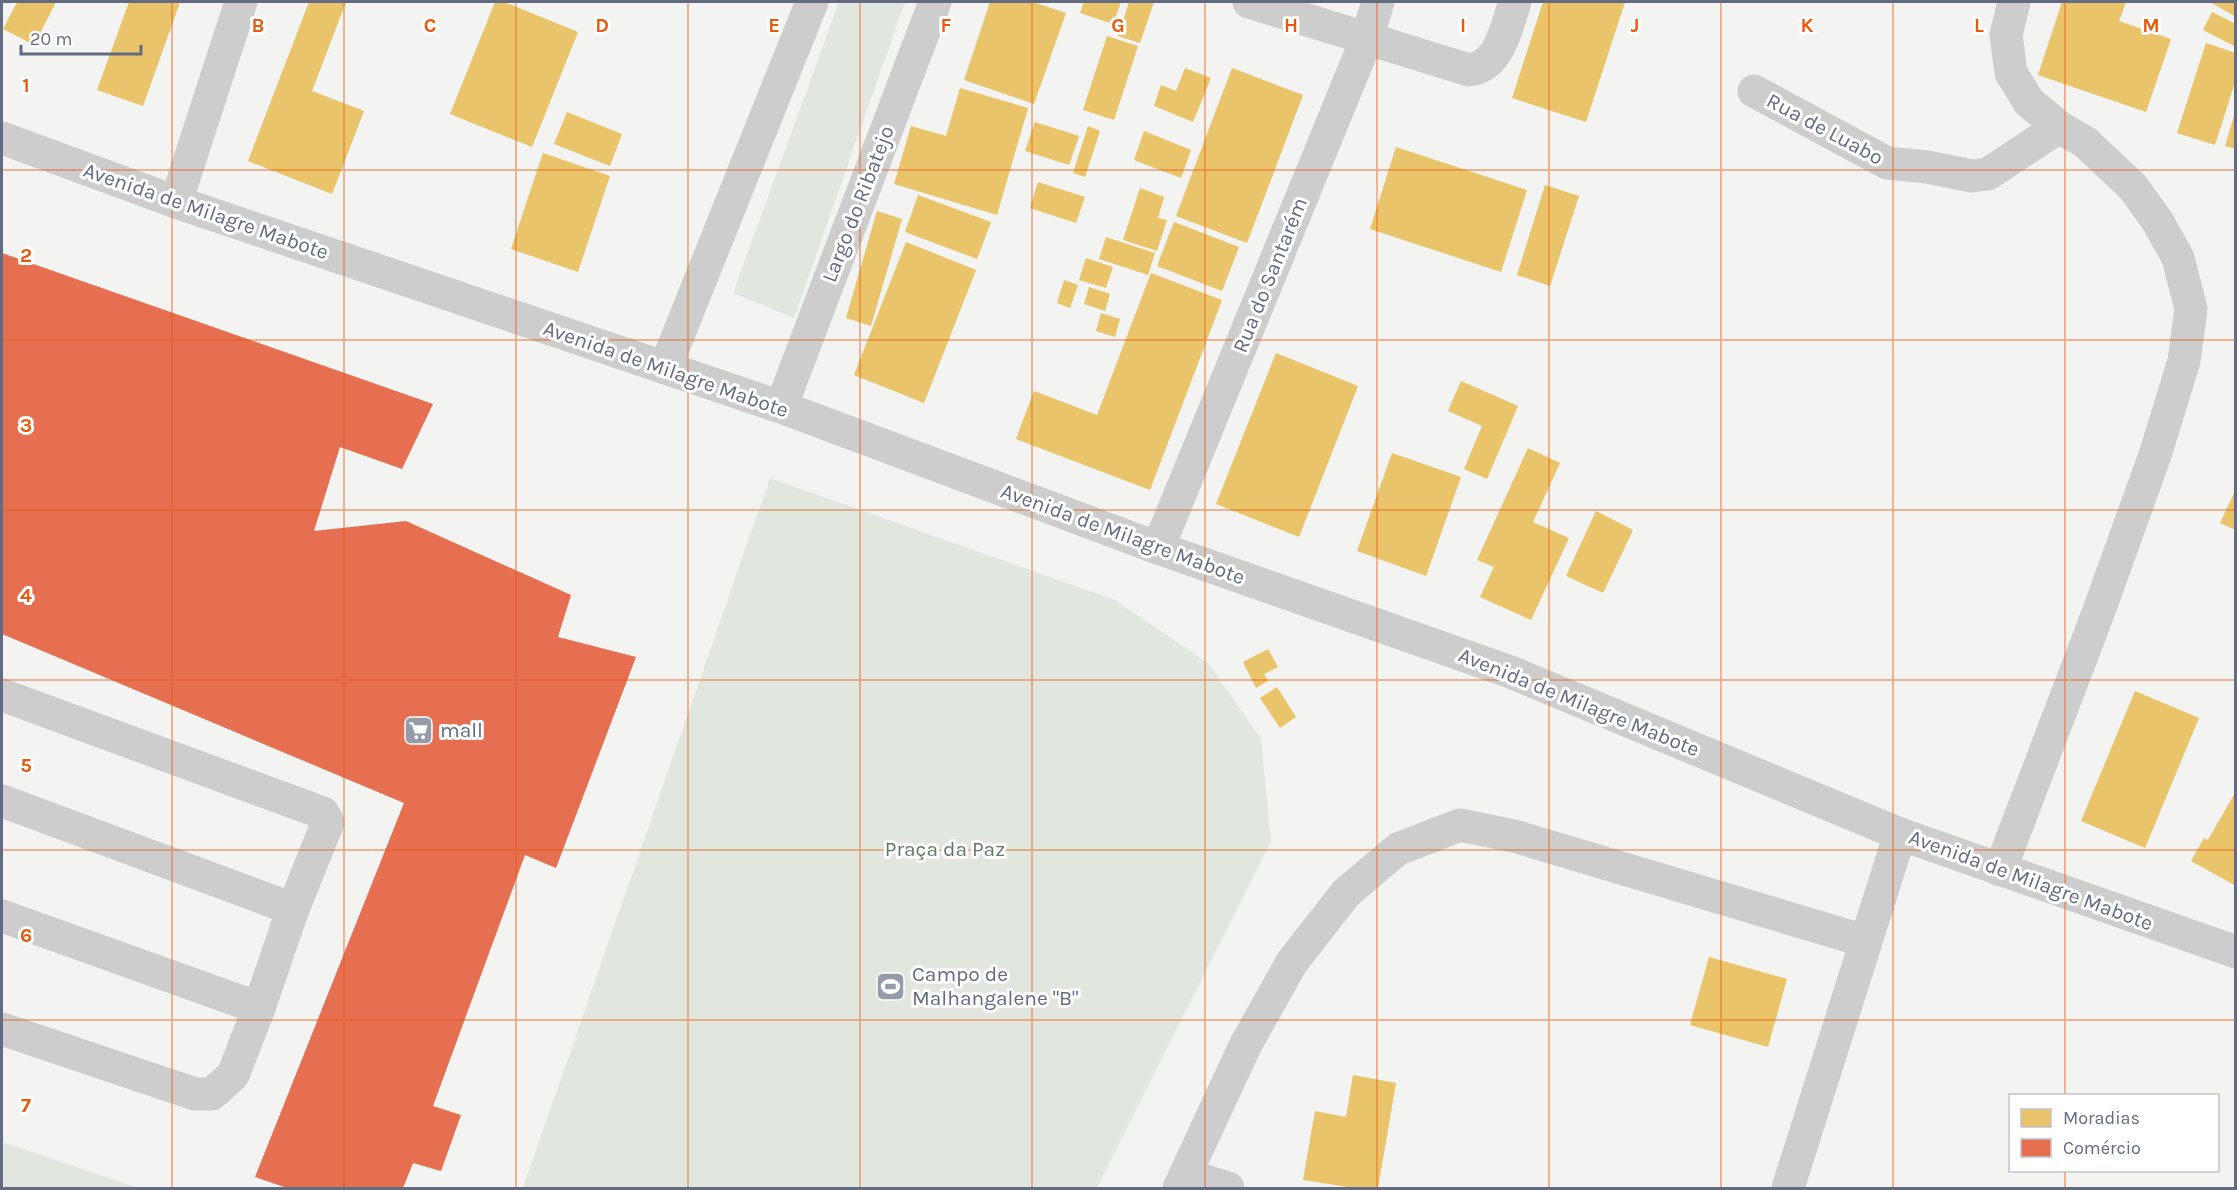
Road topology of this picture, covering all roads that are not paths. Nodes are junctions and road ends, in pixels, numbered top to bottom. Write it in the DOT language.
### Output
graph roads {
  1 [pos="241,2"];
  2 [pos="812,2"];
  3 [pos="935,2"];
  4 [pos="1249,2"];
  5 [pos="1378,2"];
  6 [pos="1515,2"];
  7 [pos="2014,2"];
  8 [pos="1367,38"];
  9 [pos="1754,91"];
  10 [pos="2060,127"];
  11 [pos="2,138"];
  12 [pos="176,202"];
  13 [pos="665,368"];
  14 [pos="781,407"];
  15 [pos="1158,548"];
  16 [pos="2,694"];
  17 [pos="2,801"];
  18 [pos="1900,834"];
  19 [pos="2000,870"];
  20 [pos="293,909"];
  21 [pos="2,916"];
  22 [pos="1865,941"];
  23 [pos="2235,952"];
  24 [pos="259,1008"];
  25 [pos="2,1029"];
  26 [pos="1183,1182"];
  27 [pos="1228,1188"];
  28 [pos="1788,1188"];
  1 -- 12 [label="street"];
  2 -- 13 [label="street"];
  3 -- 14 [label="street, Largo do Ribatejo"];
  4 -- 8 [label="street"];
  5 -- 8 [label="street, Rua do Santarém"];
  6 -- 8 [label="street"];
  7 -- 10 [label="street"];
  8 -- 15 [label="street, Rua do Santarém"];
  9 -- 10 [label="street, Rua de Luabo"];
  10 -- 19 [label="street"];
  11 -- 12 [label="street, Avenida de Milagre Mabote"];
  12 -- 13 [label="street, Avenida de Milagre Mabote"];
  13 -- 14 [label="street, Avenida de Milagre Mabote"];
  14 -- 15 [label="street, Avenida de Milagre Mabote"];
  15 -- 18 [label="street, Avenida de Milagre Mabote"];
  16 -- 20 [label="street"];
  17 -- 20 [label="street"];
  18 -- 19 [label="street, Avenida de Milagre Mabote"];
  18 -- 22 [label="street"];
  19 -- 23 [label="street, Avenida de Milagre Mabote"];
  20 -- 24 [label="street"];
  21 -- 24 [label="street"];
  22 -- 26 [label="street"];
  22 -- 28 [label="street"];
  24 -- 25 [label="street"];
  26 -- 27 [label="street"];
}
